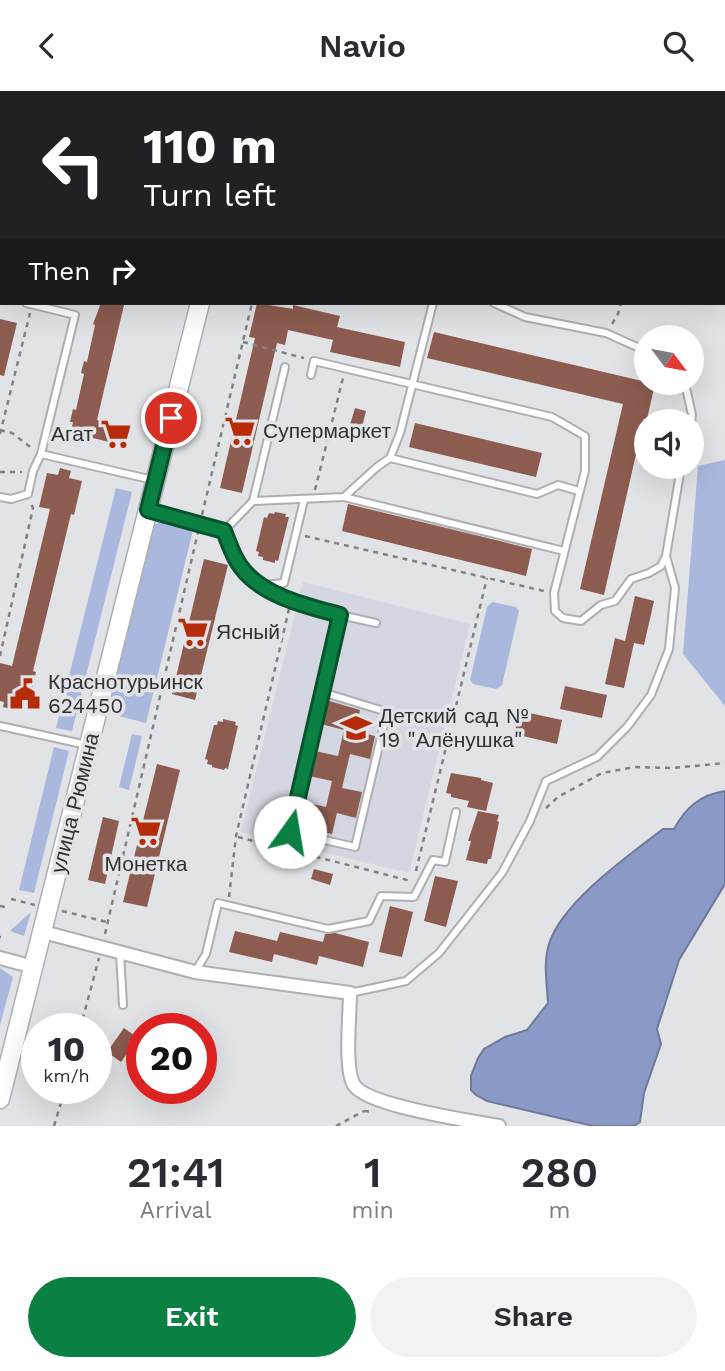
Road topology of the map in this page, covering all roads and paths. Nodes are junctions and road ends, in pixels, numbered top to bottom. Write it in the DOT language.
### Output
graph roads {
  1 [pos="29,305"];
  2 [pos="34,305"];
  3 [pos="199,305"];
  4 [pos="252,305"];
  5 [pos="432,305"];
  6 [pos="498,305"];
  7 [pos="620,305"];
  8 [pos="606,333"];
  9 [pos="243,342"];
  10 [pos="634,346"];
  11 [pos="314,361"];
  12 [pos="285,367"];
  13 [pos="346,368"];
  14 [pos="311,375"];
  15 [pos="412,383"];
  16 [pos="0,432"];
  17 [pos="41,454"];
  18 [pos="390,458"];
  19 [pos="33,471"];
  20 [pos="0,472"];
  21 [pos="679,479"];
  22 [pos="155,481"];
  23 [pos="579,491"];
  24 [pos="28,493"];
  25 [pos="0,497"];
  26 [pos="344,497"];
  27 [pos="304,500"];
  28 [pos="312,500"];
  29 [pos="253,501"];
  30 [pos="148,510"];
  31 [pos="200,524"];
  32 [pos="224,531"];
  33 [pos="296,534"];
  34 [pos="564,551"];
  35 [pos="666,556"];
  36 [pos="488,578"];
  37 [pos="261,585"];
  38 [pos="554,593"];
  39 [pos="291,600"];
  40 [pos="340,615"];
  41 [pos="376,623"];
  42 [pos="0,656"];
  43 [pos="322,692"];
  44 [pos="0,726"];
  45 [pos="89,746"];
  46 [pos="725,764"];
  47 [pos="456,812"];
  48 [pos="530,821"];
  49 [pos="236,836"];
  50 [pos="228,905"];
  51 [pos="0,906"];
  52 [pos="9,908"];
  53 [pos="43,932"];
  54 [pos="102,947"];
  55 [pos="120,951"];
  56 [pos="0,958"];
  57 [pos="34,967"];
  58 [pos="195,972"];
  59 [pos="350,993"];
  60 [pos="123,1005"];
  61 [pos="84,1013"];
  62 [pos="0,1099"];
  63 [pos="61,1104"];
  64 [pos="364,1111"];
  65 [pos="54,1126"];
  66 [pos="336,1126"];
  67 [pos="499,1126"];
  1 -- 16 [label="path"];
  2 -- 17 [label="lane"];
  3 -- 22 [label="main road, улица Рюмина"];
  4 -- 9 [label="path"];
  5 -- 15 [label="lane"];
  6 -- 8 [label="lane"];
  7 -- 8 [label="path"];
  8 -- 10 [label="lane"];
  9 -- 11 [label="path"];
  9 -- 31 [label="path"];
  11 -- 13 [label="lane"];
  11 -- 14 [label="lane"];
  12 -- 29 [label="lane"];
  13 -- 15 [label="lane"];
  13 -- 28 [label="path"];
  15 -- 18 [label="lane"];
  15 -- 23 [label="lane"];
  16 -- 17 [label="path"];
  17 -- 19 [label="lane"];
  17 -- 22 [label="lane"];
  18 -- 23 [label="lane"];
  18 -- 26 [label="lane"];
  19 -- 20 [label="path"];
  19 -- 24 [label="lane"];
  21 -- 35 [label="lane"];
  22 -- 30 [label="main road, улица Рюмина"];
  23 -- 34 [label="lane"];
  24 -- 25 [label="lane"];
  24 -- 42 [label="path"];
  26 -- 28 [label="lane"];
  26 -- 34 [label="lane"];
  27 -- 28 [label="lane"];
  27 -- 29 [label="lane"];
  27 -- 33 [label="lane"];
  29 -- 32 [label="lane"];
  30 -- 31 [label="lane"];
  30 -- 45 [label="main road, улица Рюмина"];
  31 -- 32 [label="lane"];
  31 -- 54 [label="path"];
  32 -- 37 [label="lane"];
  33 -- 36 [label="path"];
  33 -- 37 [label="lane"];
  34 -- 38 [label="lane"];
  35 -- 38 [label="lane"];
  35 -- 48 [label="lane"];
  36 -- 38 [label="path"];
  36 -- 49 [label="path"];
  37 -- 39 [label="lane"];
  39 -- 40 [label="lane"];
  39 -- 49 [label="path"];
  40 -- 41 [label="lane"];
  40 -- 43 [label="lane"];
  43 -- 43 [label="lane"];
  44 -- 45 [label="lane"];
  45 -- 53 [label="main road, улица Рюмина"];
  46 -- 48 [label="path"];
  47 -- 50 [label="lane"];
  48 -- 59 [label="lane"];
  49 -- 50 [label="path"];
  50 -- 58 [label="lane"];
  51 -- 52 [label="path"];
  53 -- 54 [label="street"];
  53 -- 57 [label="main road, улица Рюмина"];
  54 -- 55 [label="street"];
  54 -- 61 [label="path"];
  55 -- 58 [label="street"];
  55 -- 60 [label="lane"];
  56 -- 57 [label="street"];
  57 -- 62 [label="main road, улица Рюмина"];
  58 -- 59 [label="street"];
  59 -- 67 [label="street"];
  63 -- 65 [label="path"];
  64 -- 66 [label="path"];
}
